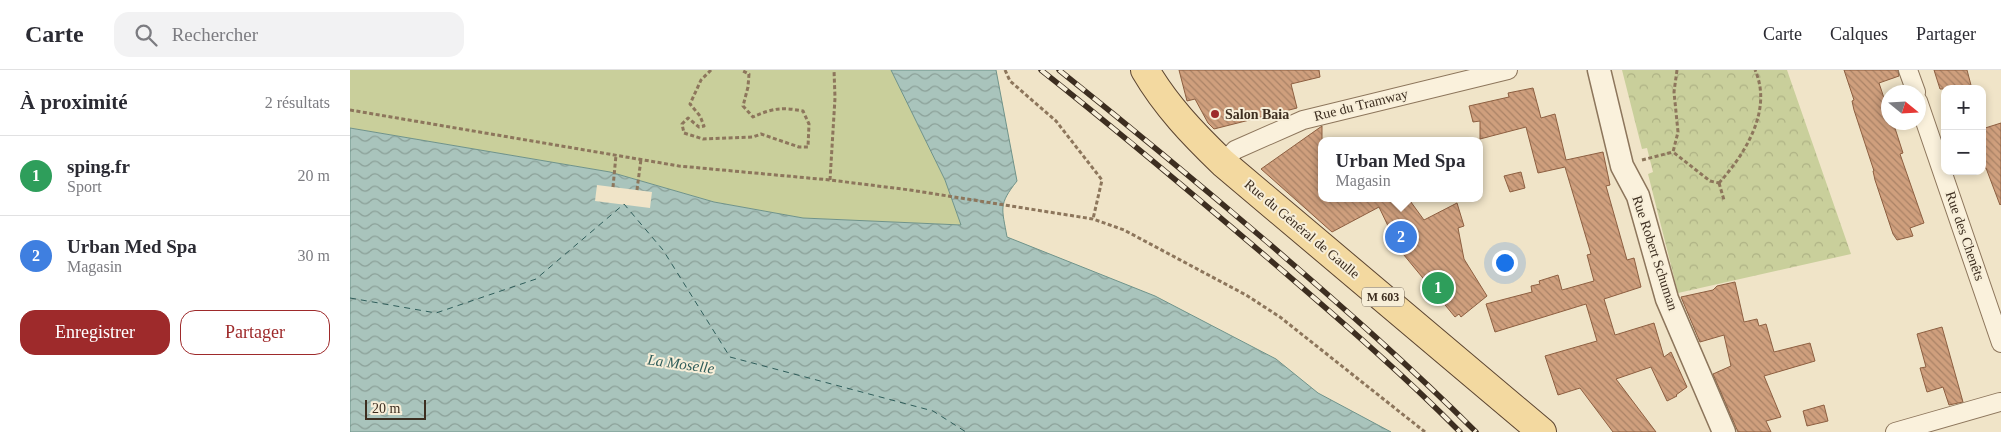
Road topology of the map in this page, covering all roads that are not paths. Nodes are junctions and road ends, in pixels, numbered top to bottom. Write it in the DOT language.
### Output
graph roads {
  1 [pos="1145,70"];
  2 [pos="1508,70"];
  3 [pos="1599,70"];
  4 [pos="1908,70"];
  5 [pos="1913,85"];
  6 [pos="1926,124"];
  7 [pos="1223,162"];
  8 [pos="2001,343"];
  9 [pos="2001,401"];
  10 [pos="1542,432"];
  11 [pos="1724,432"];
  12 [pos="1895,432"];
  1 -- 7 [label="main road, Rue du Général de Gaulle / M 603"];
  2 -- 7 [label="street, Rue du Tramway"];
  3 -- 11 [label="street, Rue Robert Schuman"];
  4 -- 5 [label="street"];
  6 -- 8 [label="street, Rue des Chenêts"];
  7 -- 10 [label="main road, Rue du Général de Gaulle / M 603"];
  9 -- 12 [label="street"];
}
